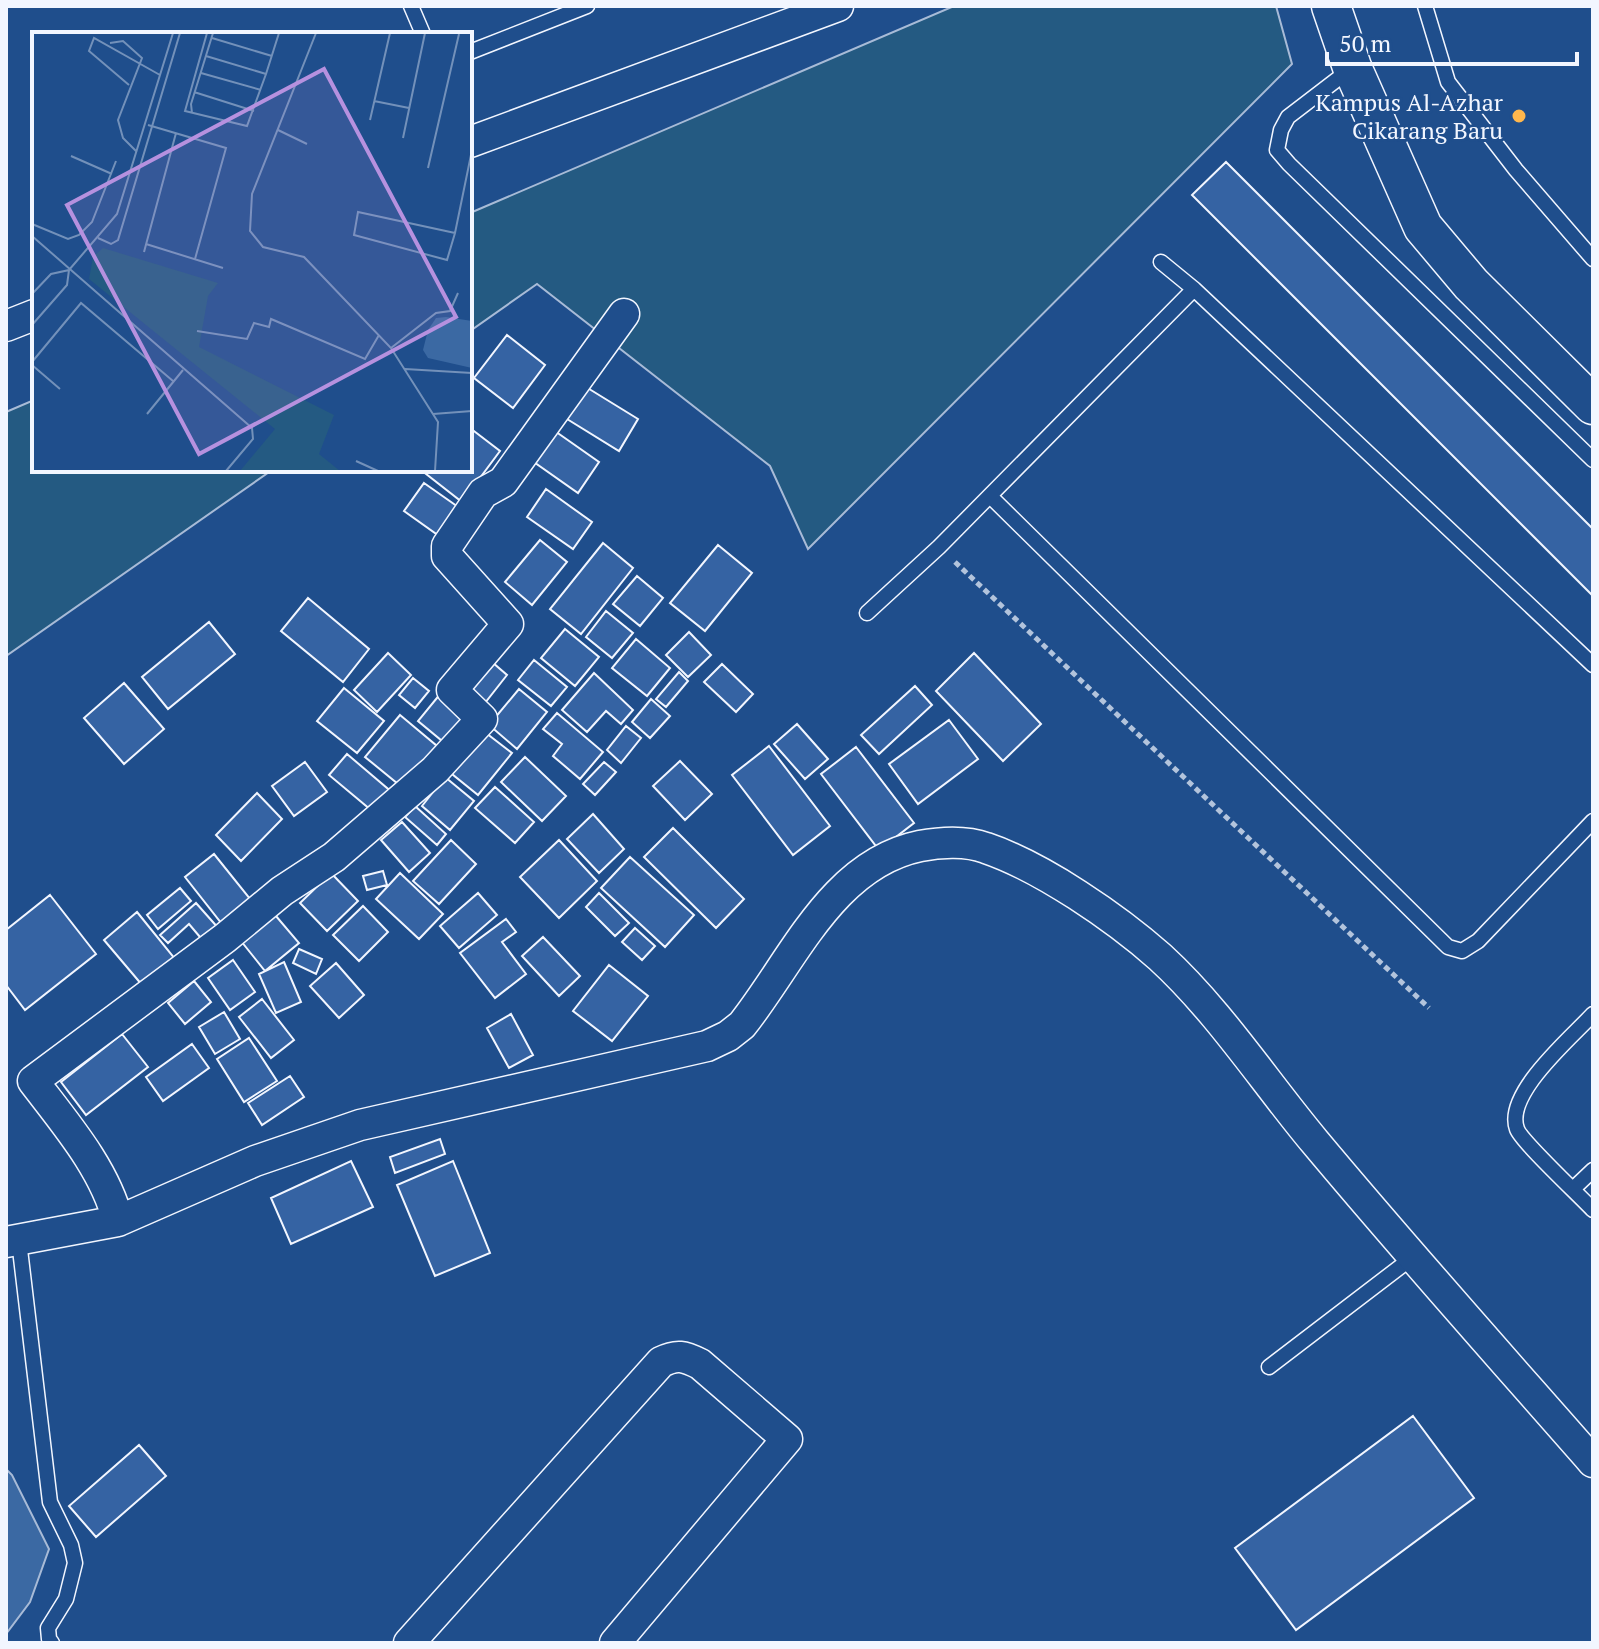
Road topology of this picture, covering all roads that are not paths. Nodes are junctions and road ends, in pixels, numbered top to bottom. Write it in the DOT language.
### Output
graph roads {
  1 [pos="411,6"];
  2 [pos="587,6"];
  3 [pos="838,6"];
  4 [pos="1331,6"];
  5 [pos="1425,6"];
  6 [pos="422,32"];
  7 [pos="472,51"];
  8 [pos="1352,67"];
  9 [pos="472,141"];
  10 [pos="1593,259"];
  11 [pos="1161,262"];
  12 [pos="1194,289"];
  13 [pos="624,314"];
  14 [pos="32,316"];
  15 [pos="6,326"];
  16 [pos="1593,405"];
  17 [pos="1593,460"];
  18 [pos="990,496"];
  19 [pos="867,613"];
  20 [pos="1593,665"];
  21 [pos="1593,821"];
  22 [pos="1593,1014"];
  23 [pos="1593,1170"];
  24 [pos="1573,1189"];
  25 [pos="1593,1210"];
  26 [pos="118,1221"];
  27 [pos="12,1242"];
  28 [pos="1413,1257"];
  29 [pos="1269,1367"];
  30 [pos="1593,1462"];
  31 [pos="52,1643"];
  32 [pos="409,1643"];
  33 [pos="615,1643"];
  1 -- 6 [label="lane"];
  2 -- 7 [label="lane"];
  3 -- 9 [label="street"];
  4 -- 8 [label="street"];
  5 -- 10 [label="lane"];
  8 -- 16 [label="street"];
  8 -- 17 [label="lane"];
  11 -- 12 [label="lane"];
  12 -- 18 [label="lane"];
  12 -- 20 [label="lane"];
  13 -- 26 [label="street"];
  14 -- 15 [label="street"];
  18 -- 19 [label="lane"];
  18 -- 21 [label="lane"];
  22 -- 24 [label="lane"];
  23 -- 24 [label="lane"];
  24 -- 25 [label="lane"];
  26 -- 27 [label="street"];
  26 -- 28 [label="street"];
  27 -- 31 [label="lane"];
  28 -- 29 [label="lane"];
  28 -- 30 [label="street"];
  32 -- 33 [label="street"];
}
